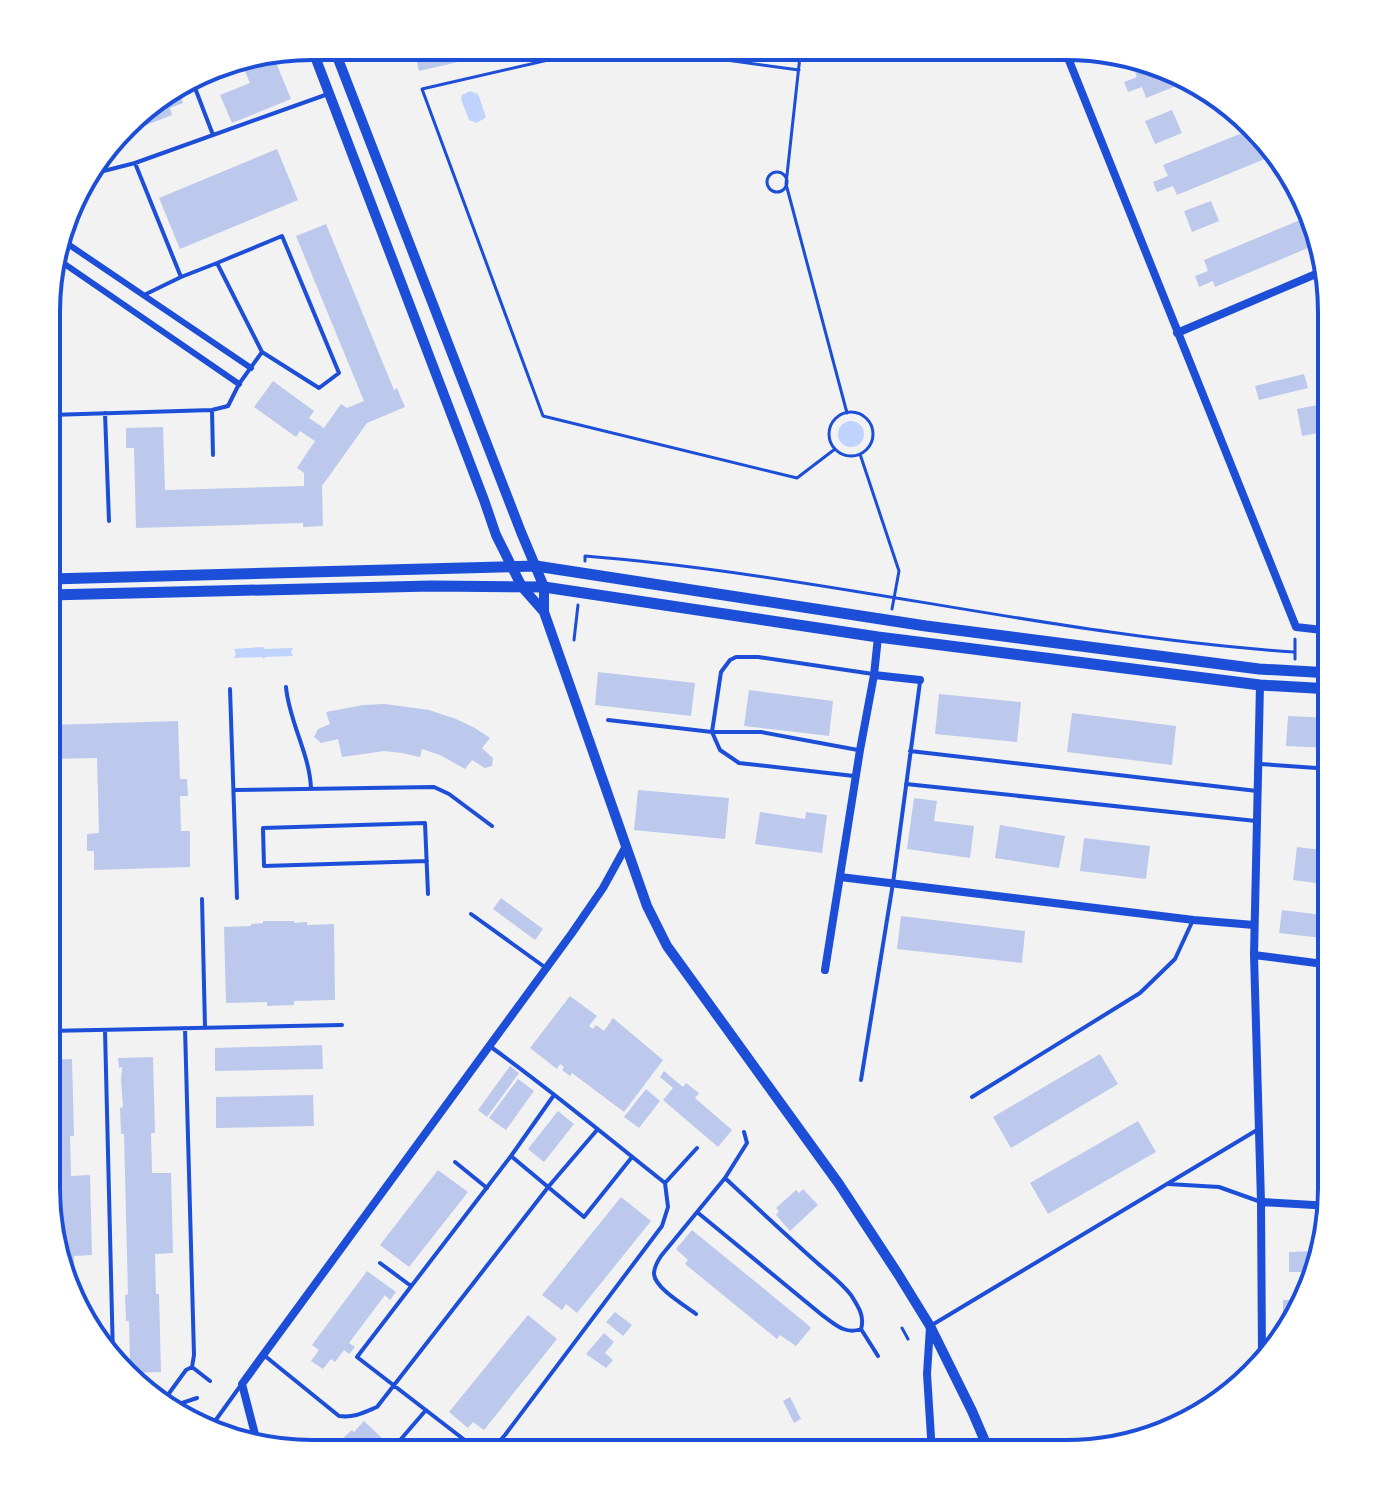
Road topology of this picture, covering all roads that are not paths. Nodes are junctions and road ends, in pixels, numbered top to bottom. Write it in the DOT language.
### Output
graph roads {
  1 [pos="316,60"];
  2 [pos="338,60"];
  3 [pos="1069,60"];
  4 [pos="195,89"];
  5 [pos="329,94"];
  6 [pos="213,135"];
  7 [pos="135,163"];
  8 [pos="104,171"];
  9 [pos="69,245"];
  10 [pos="217,263"];
  11 [pos="65,264"];
  12 [pos="1314,275"];
  13 [pos="181,277"];
  14 [pos="144,295"];
  15 [pos="1177,333"];
  16 [pos="262,352"];
  17 [pos="251,368"];
  18 [pos="239,384"];
  19 [pos="212,410"];
  20 [pos="105,413"];
  21 [pos="60,415"];
  22 [pos="213,455"];
  23 [pos="109,521"];
  24 [pos="514,566"];
  25 [pos="536,566"];
  26 [pos="60,579"];
  27 [pos="522,587"];
  28 [pos="544,587"];
  29 [pos="60,595"];
  30 [pos="544,612"];
  31 [pos="1317,629"];
  32 [pos="878,637"];
  33 [pos="1317,672"];
  34 [pos="874,675"];
  35 [pos="920,680"];
  36 [pos="1260,685"];
  37 [pos="286,687"];
  38 [pos="1317,688"];
  39 [pos="230,689"];
  40 [pos="608,720"];
  41 [pos="712,732"];
  42 [pos="860,750"];
  43 [pos="910,751"];
  44 [pos="1257,764"];
  45 [pos="1317,768"];
  46 [pos="856,777"];
  47 [pos="906,784"];
  48 [pos="311,789"];
  49 [pos="234,790"];
  50 [pos="1257,791"];
  51 [pos="1256,821"];
  52 [pos="492,826"];
  53 [pos="625,848"];
  54 [pos="427,861"];
  55 [pos="840,877"];
  56 [pos="893,883"];
  57 [pos="428,894"];
  58 [pos="237,898"];
  59 [pos="202,899"];
  60 [pos="471,914"];
  61 [pos="1194,920"];
  62 [pos="1254,925"];
  63 [pos="1254,955"];
  64 [pos="1317,963"];
  65 [pos="546,968"];
  66 [pos="825,970"];
  67 [pos="342,1025"];
  68 [pos="205,1027"];
  69 [pos="185,1028"];
  70 [pos="105,1030"];
  71 [pos="61,1031"];
  72 [pos="491,1047"];
  73 [pos="861,1080"];
  74 [pos="554,1095"];
  75 [pos="972,1097"];
  76 [pos="1258,1129"];
  77 [pos="597,1130"];
  78 [pos="744,1132"];
  79 [pos="697,1148"];
  80 [pos="511,1156"];
  81 [pos="632,1157"];
  82 [pos="455,1162"];
  83 [pos="725,1178"];
  84 [pos="665,1183"];
  85 [pos="1166,1184"];
  86 [pos="549,1186"];
  87 [pos="487,1188"];
  88 [pos="1261,1202"];
  89 [pos="1317,1205"];
  90 [pos="697,1212"];
  91 [pos="380,1263"];
  92 [pos="411,1286"];
  93 [pos="696,1314"];
  94 [pos="930,1326"];
  95 [pos="861,1329"];
  96 [pos="113,1343"];
  97 [pos="1262,1346"];
  98 [pos="263,1354"];
  99 [pos="878,1356"];
  100 [pos="192,1367"];
  101 [pos="210,1381"];
  102 [pos="242,1384"];
  103 [pos="394,1386"];
  104 [pos="168,1395"];
  105 [pos="197,1398"];
  106 [pos="181,1403"];
  107 [pos="426,1410"];
  108 [pos="215,1421"];
  109 [pos="255,1433"];
  110 [pos="401,1439"];
  111 [pos="463,1439"];
  112 [pos="501,1439"];
  113 [pos="931,1439"];
  114 [pos="984,1439"];
  1 -- 5 [label="street"];
  2 -- 25 [label="street"];
  3 -- 15 [label="street"];
  4 -- 6 [label="lane"];
  5 -- 6 [label="lane"];
  5 -- 24 [label="street"];
  6 -- 7 [label="lane"];
  7 -- 8 [label="lane"];
  7 -- 13 [label="lane"];
  9 -- 14 [label="street"];
  10 -- 13 [label="lane"];
  10 -- 16 [label="lane"];
  10 -- 16 [label="lane"];
  11 -- 18 [label="street"];
  12 -- 15 [label="street"];
  13 -- 14 [label="lane"];
  14 -- 17 [label="street"];
  15 -- 31 [label="street"];
  16 -- 17 [label="lane"];
  17 -- 18 [label="lane"];
  18 -- 19 [label="lane"];
  19 -- 20 [label="lane"];
  19 -- 22 [label="lane"];
  20 -- 21 [label="lane"];
  20 -- 23 [label="lane"];
  24 -- 25 [label="main road"];
  24 -- 26 [label="main road"];
  24 -- 27 [label="street"];
  25 -- 28 [label="street"];
  25 -- 33 [label="main road"];
  27 -- 28 [label="main road"];
  27 -- 29 [label="main road"];
  27 -- 30 [label="street"];
  28 -- 30 [label="street"];
  28 -- 32 [label="main road"];
  30 -- 53 [label="street"];
  32 -- 34 [label="street"];
  32 -- 36 [label="main road"];
  34 -- 35 [label="street"];
  34 -- 41 [label="lane"];
  34 -- 42 [label="street"];
  35 -- 43 [label="lane"];
  36 -- 38 [label="main road"];
  36 -- 44 [label="street"];
  37 -- 48 [label="lane"];
  39 -- 49 [label="lane"];
  40 -- 41 [label="lane"];
  41 -- 42 [label="lane"];
  41 -- 46 [label="lane"];
  42 -- 46 [label="street"];
  43 -- 47 [label="lane"];
  43 -- 50 [label="lane"];
  44 -- 45 [label="lane"];
  44 -- 50 [label="street"];
  46 -- 55 [label="street"];
  47 -- 51 [label="lane"];
  47 -- 56 [label="lane"];
  48 -- 49 [label="lane"];
  48 -- 52 [label="lane"];
  49 -- 58 [label="lane"];
  50 -- 51 [label="street"];
  51 -- 62 [label="street"];
  53 -- 65 [label="street"];
  53 -- 94 [label="street"];
  54 -- 54 [label="lane"];
  54 -- 57 [label="lane"];
  55 -- 56 [label="street"];
  55 -- 66 [label="street"];
  56 -- 61 [label="street"];
  56 -- 73 [label="lane"];
  59 -- 68 [label="lane"];
  60 -- 65 [label="lane"];
  61 -- 62 [label="street"];
  61 -- 75 [label="lane"];
  62 -- 63 [label="street"];
  63 -- 64 [label="street"];
  63 -- 76 [label="street"];
  65 -- 72 [label="street"];
  67 -- 68 [label="lane"];
  68 -- 69 [label="lane"];
  69 -- 70 [label="lane"];
  69 -- 100 [label="lane"];
  70 -- 71 [label="lane"];
  70 -- 96 [label="lane"];
  72 -- 74 [label="lane"];
  72 -- 98 [label="street"];
  74 -- 77 [label="lane"];
  74 -- 80 [label="lane"];
  76 -- 85 [label="lane"];
  76 -- 88 [label="street"];
  77 -- 81 [label="lane"];
  77 -- 86 [label="lane"];
  78 -- 83 [label="lane"];
  79 -- 84 [label="lane"];
  80 -- 86 [label="lane"];
  80 -- 87 [label="lane"];
  81 -- 84 [label="lane"];
  81 -- 86 [label="lane"];
  82 -- 87 [label="lane"];
  83 -- 90 [label="lane"];
  83 -- 95 [label="lane"];
  84 -- 112 [label="lane"];
  85 -- 88 [label="lane"];
  85 -- 94 [label="lane"];
  86 -- 103 [label="lane"];
  87 -- 92 [label="lane"];
  88 -- 89 [label="street"];
  88 -- 97 [label="street"];
  90 -- 93 [label="lane"];
  90 -- 95 [label="lane"];
  91 -- 92 [label="lane"];
  92 -- 103 [label="lane"];
  94 -- 113 [label="street"];
  94 -- 114 [label="street"];
  95 -- 99 [label="lane"];
  98 -- 102 [label="street"];
  98 -- 103 [label="lane"];
  100 -- 101 [label="lane"];
  100 -- 104 [label="lane"];
  102 -- 108 [label="lane"];
  102 -- 109 [label="street"];
  103 -- 107 [label="lane"];
  105 -- 106 [label="lane"];
  107 -- 110 [label="lane"];
  107 -- 111 [label="lane"];
}
